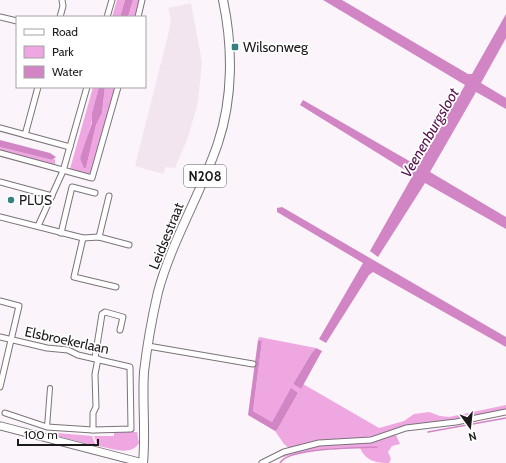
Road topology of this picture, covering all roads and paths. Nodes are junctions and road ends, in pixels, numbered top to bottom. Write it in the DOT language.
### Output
graph roads {
  1 [pos="62,0"];
  2 [pos="112,0"];
  3 [pos="142,0"];
  4 [pos="223,0"];
  5 [pos="60,16"];
  6 [pos="107,16"];
  7 [pos="138,16"];
  8 [pos="0,17"];
  9 [pos="16,21"];
  10 [pos="38,88"];
  11 [pos="87,88"];
  12 [pos="118,88"];
  13 [pos="0,128"];
  14 [pos="25,135"];
  15 [pos="70,147"];
  16 [pos="0,153"];
  17 [pos="63,171"];
  18 [pos="0,182"];
  19 [pos="95,193"];
  20 [pos="52,196"];
  21 [pos="109,196"];
  22 [pos="0,217"];
  23 [pos="38,226"];
  24 [pos="61,232"];
  25 [pos="99,237"];
  26 [pos="83,238"];
  27 [pos="129,244"];
  28 [pos="116,287"];
  29 [pos="0,301"];
  30 [pos="120,330"];
  31 [pos="0,337"];
  32 [pos="10,340"];
  33 [pos="148,346"];
  34 [pos="96,359"];
  35 [pos="252,364"];
  36 [pos="0,387"];
  37 [pos="50,388"];
  38 [pos="506,412"];
  39 [pos="5,413"];
  40 [pos="0,425"];
  41 [pos="47,427"];
  42 [pos="93,430"];
  43 [pos="144,463"];
  44 [pos="262,463"];
  1 -- 5 [label="street"];
  2 -- 6 [label="street"];
  3 -- 7 [label="street"];
  4 -- 33 [label="main road, Leidsestraat / N208"];
  8 -- 9 [label="street"];
  10 -- 14 [label="street"];
  11 -- 15 [label="street"];
  12 -- 17 [label="street"];
  13 -- 14 [label="street"];
  14 -- 15 [label="street"];
  15 -- 17 [label="street"];
  16 -- 17 [label="street"];
  17 -- 20 [label="street"];
  18 -- 20 [label="street"];
  19 -- 24 [label="street"];
  20 -- 23 [label="street"];
  21 -- 25 [label="street"];
  22 -- 23 [label="street"];
  23 -- 24 [label="street"];
  24 -- 26 [label="street"];
  25 -- 26 [label="street"];
  25 -- 27 [label="street"];
  26 -- 28 [label="street"];
  29 -- 32 [label="street"];
  30 -- 34 [label="street"];
  31 -- 32 [label="street, Elsbroekerlaan"];
  32 -- 34 [label="street, Elsbroekerlaan"];
  32 -- 36 [label="street"];
  33 -- 35 [label="street"];
  33 -- 43 [label="main road, Leidsestraat / N208"];
  34 -- 42 [label="street"];
  34 -- 42 [label="street, Elsbroekerlaan"];
  37 -- 41 [label="street"];
  38 -- 44 [label="street"];
  39 -- 41 [label="street"];
  40 -- 43 [label="main road"];
  41 -- 42 [label="street"];
}
